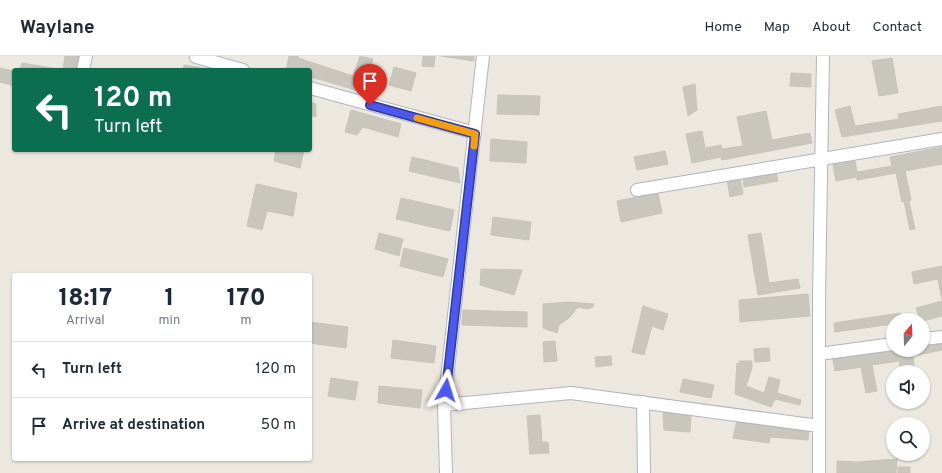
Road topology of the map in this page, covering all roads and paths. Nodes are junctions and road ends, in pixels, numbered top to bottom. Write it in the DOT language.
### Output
graph roads {
  1 [pos="86,56"];
  2 [pos="196,56"];
  3 [pos="483,56"];
  4 [pos="823,56"];
  5 [pos="83,68"];
  6 [pos="236,68"];
  7 [pos="312,89"];
  8 [pos="475,134"];
  9 [pos="942,139"];
  10 [pos="821,159"];
  11 [pos="637,190"];
  12 [pos="942,337"];
  13 [pos="930,338"];
  14 [pos="886,345"];
  15 [pos="819,354"];
  16 [pos="643,402"];
  17 [pos="444,405"];
  18 [pos="819,426"];
  19 [pos="446,473"];
  20 [pos="644,473"];
  21 [pos="819,473"];
  1 -- 5 [label="street"];
  2 -- 6 [label="street"];
  3 -- 8 [label="street"];
  4 -- 10 [label="street"];
  7 -- 8 [label="street"];
  8 -- 17 [label="street"];
  9 -- 10 [label="street"];
  10 -- 11 [label="street"];
  10 -- 15 [label="street"];
  12 -- 13 [label="street"];
  14 -- 15 [label="street"];
  15 -- 18 [label="street"];
  16 -- 17 [label="street"];
  16 -- 18 [label="street"];
  16 -- 20 [label="street"];
  17 -- 19 [label="street"];
  18 -- 21 [label="street"];
}
